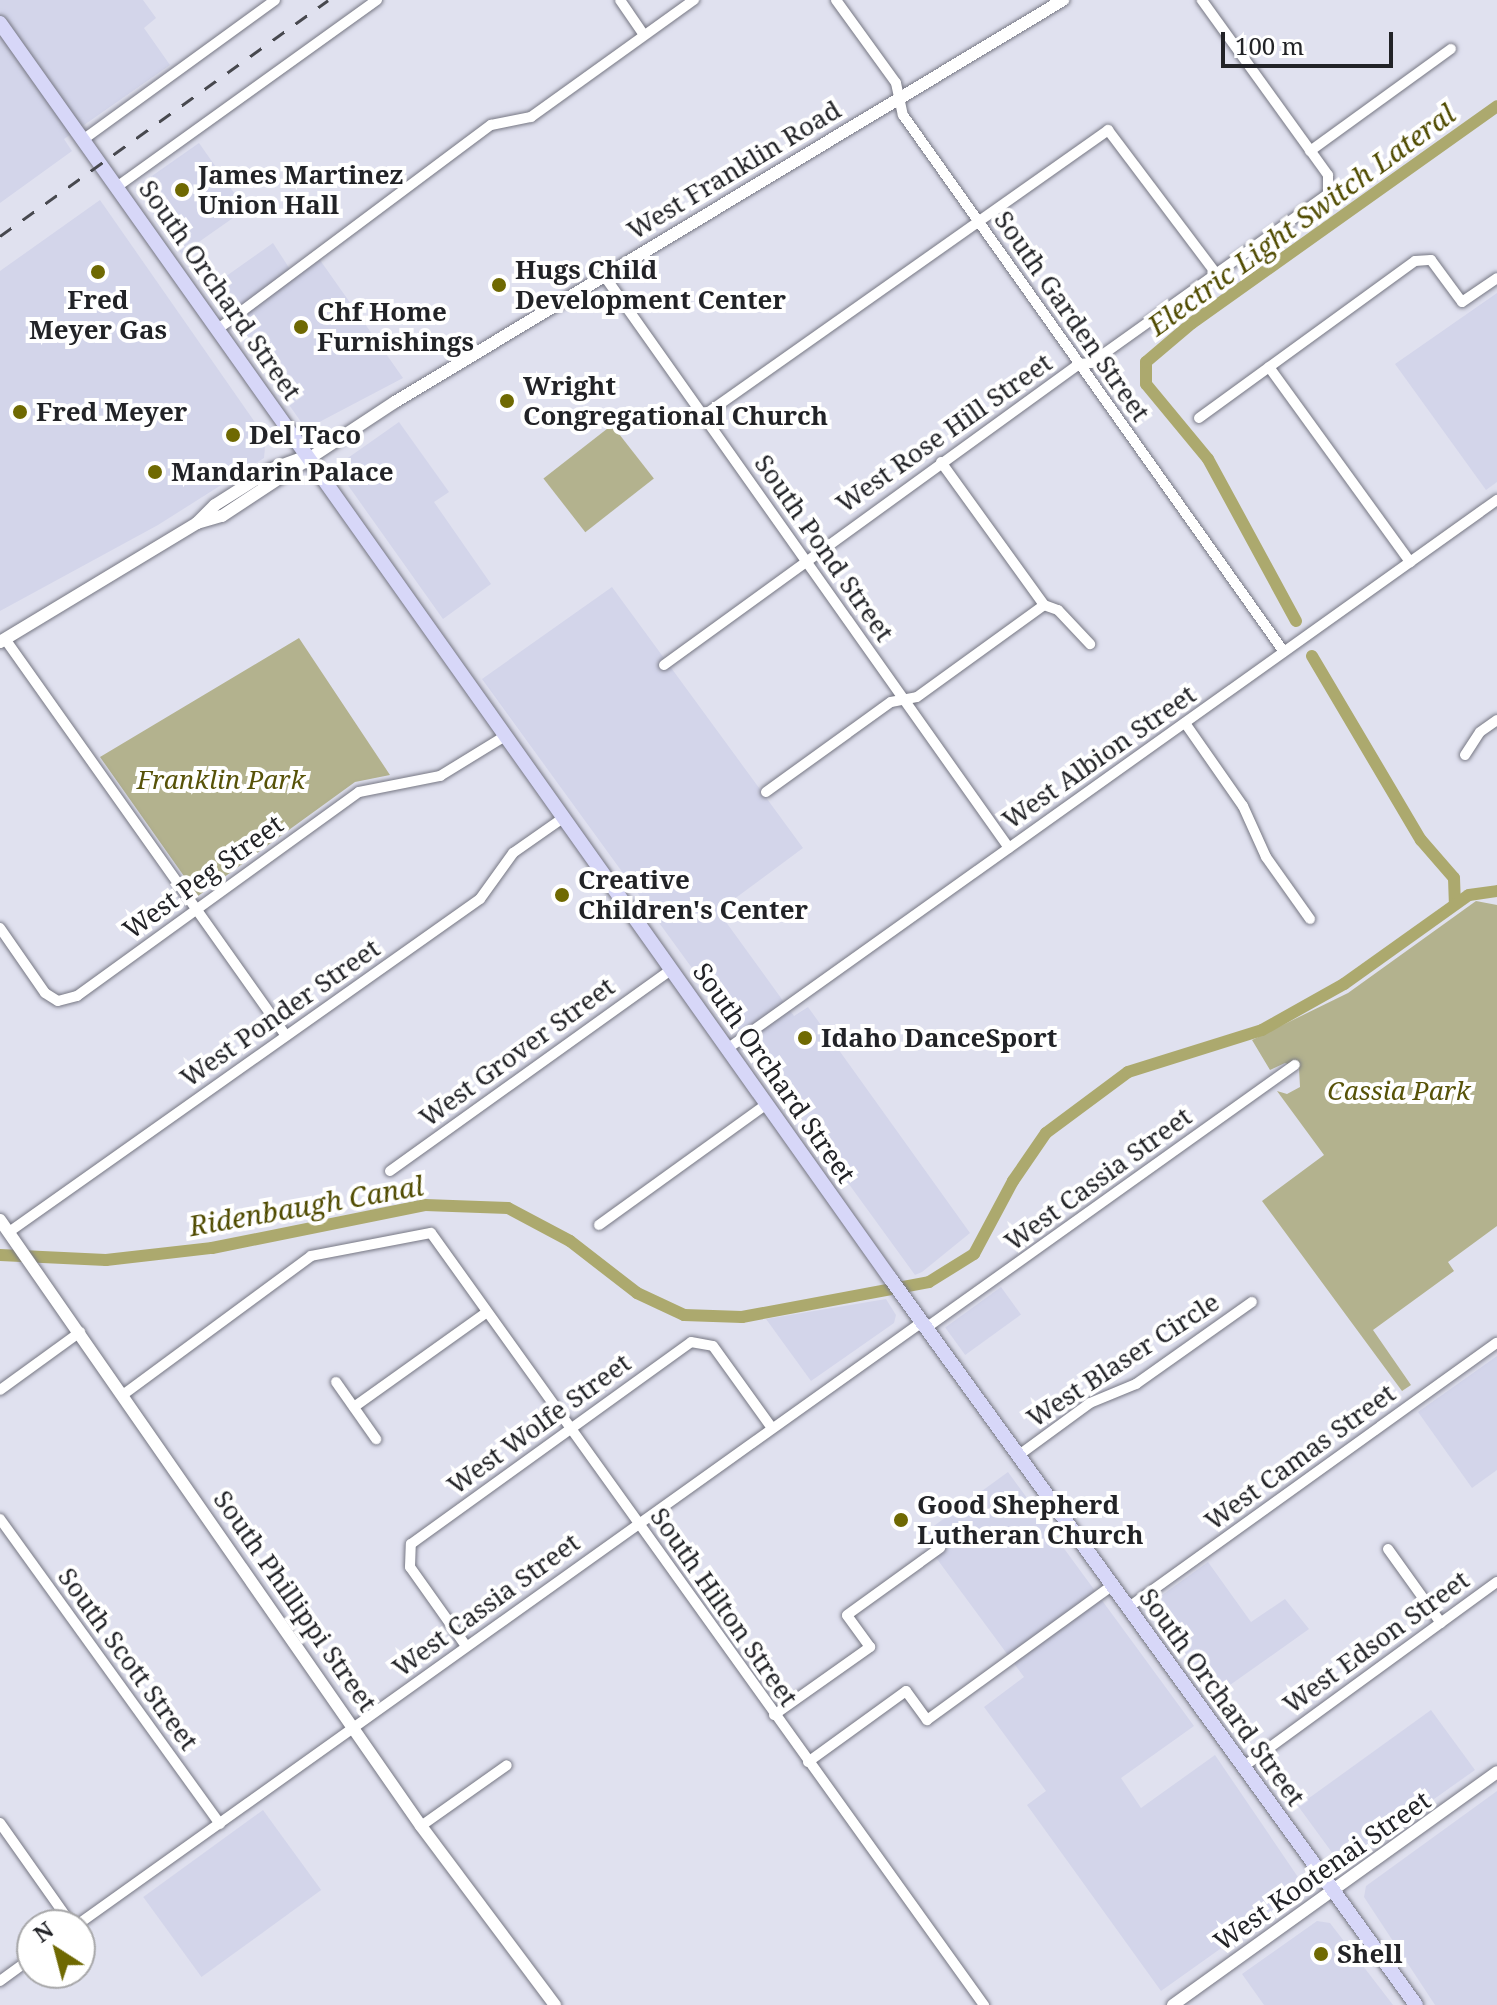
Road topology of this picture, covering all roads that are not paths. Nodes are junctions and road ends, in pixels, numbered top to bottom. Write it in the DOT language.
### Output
graph roads {
  1 [pos="275,0"];
  2 [pos="377,0"];
  3 [pos="620,0"];
  4 [pos="694,0"];
  5 [pos="836,0"];
  6 [pos="1063,0"];
  7 [pos="1202,0"];
  8 [pos="0,23"];
  9 [pos="644,35"];
  10 [pos="1451,49"];
  11 [pos="899,98"];
  12 [pos="84,139"];
  13 [pos="1310,151"];
  14 [pos="118,186"];
  15 [pos="979,222"];
  16 [pos="603,274"];
  17 [pos="1218,276"];
  18 [pos="1497,278"];
  19 [pos="218,329"];
  20 [pos="1079,364"];
  21 [pos="1269,367"];
  22 [pos="703,416"];
  23 [pos="1199,418"];
  24 [pos="307,456"];
  25 [pos="941,462"];
  26 [pos="1497,500"];
  27 [pos="805,559"];
  28 [pos="1410,562"];
  29 [pos="1044,605"];
  30 [pos="3,641"];
  31 [pos="1090,644"];
  32 [pos="1284,652"];
  33 [pos="664,665"];
  34 [pos="905,700"];
  35 [pos="1497,720"];
  36 [pos="1185,723"];
  37 [pos="505,736"];
  38 [pos="1465,755"];
  39 [pos="766,792"];
  40 [pos="563,818"];
  41 [pos="1009,848"];
  42 [pos="196,909"];
  43 [pos="1310,919"];
  44 [pos="0,928"];
  45 [pos="671,970"];
  46 [pos="286,1036"];
  47 [pos="727,1049"];
  48 [pos="1295,1065"];
  49 [pos="767,1104"];
  50 [pos="390,1171"];
  51 [pos="0,1220"];
  52 [pos="599,1225"];
  53 [pos="9,1232"];
  54 [pos="1252,1302"];
  55 [pos="487,1312"];
  56 [pos="924,1325"];
  57 [pos="80,1332"];
  58 [pos="1497,1343"];
  59 [pos="336,1382"];
  60 [pos="0,1390"];
  61 [pos="124,1394"];
  62 [pos="354,1407"];
  63 [pos="772,1428"];
  64 [pos="571,1429"];
  65 [pos="376,1439"];
  66 [pos="1019,1455"];
  67 [pos="0,1519"];
  68 [pos="637,1522"];
  69 [pos="940,1548"];
  70 [pos="1388,1549"];
  71 [pos="1497,1582"];
  72 [pos="1113,1585"];
  73 [pos="1129,1607"];
  74 [pos="1441,1623"];
  75 [pos="466,1646"];
  76 [pos="774,1715"];
  77 [pos="356,1727"];
  78 [pos="808,1762"];
  79 [pos="507,1765"];
  80 [pos="1243,1767"];
  81 [pos="1497,1772"];
  82 [pos="0,1823"];
  83 [pos="220,1824"];
  84 [pos="421,1826"];
  85 [pos="1334,1892"];
  86 [pos="63,1909"];
  87 [pos="96,1910"];
  88 [pos="555,2005"];
  89 [pos="984,2005"];
  90 [pos="1173,2005"];
  91 [pos="1416,2005"];
  1 -- 12 [label="street"];
  2 -- 14 [label="street"];
  3 -- 9 [label="street"];
  4 -- 9 [label="street"];
  5 -- 11 [label="street, South Garden Street"];
  6 -- 11 [label="street, West Franklin Road"];
  7 -- 13 [label="street"];
  8 -- 12 [label="main road, South Orchard Street"];
  9 -- 19 [label="street"];
  10 -- 13 [label="street"];
  11 -- 15 [label="street, South Garden Street"];
  11 -- 16 [label="street, West Franklin Road"];
  12 -- 14 [label="main road, South Orchard Street"];
  13 -- 17 [label="street, West Rose Hill Street"];
  14 -- 19 [label="main road, South Orchard Street"];
  15 -- 17 [label="street"];
  15 -- 20 [label="street, South Garden Street"];
  15 -- 22 [label="street"];
  16 -- 22 [label="street, South Pond Street"];
  16 -- 24 [label="street, West Franklin Road"];
  17 -- 20 [label="street, West Rose Hill Street"];
  18 -- 21 [label="street"];
  19 -- 24 [label="main road, South Orchard Street"];
  20 -- 25 [label="street, West Rose Hill Street"];
  20 -- 32 [label="street, South Garden Street"];
  21 -- 23 [label="street"];
  21 -- 28 [label="street"];
  22 -- 27 [label="street, South Pond Street"];
  24 -- 30 [label="street, West Franklin Road"];
  24 -- 37 [label="main road, South Orchard Street"];
  25 -- 27 [label="street, West Rose Hill Street"];
  25 -- 29 [label="street"];
  26 -- 28 [label="street, West Albion Street"];
  27 -- 33 [label="street, West Rose Hill Street"];
  27 -- 34 [label="street, South Pond Street"];
  28 -- 32 [label="street, West Albion Street"];
  29 -- 31 [label="street"];
  29 -- 34 [label="street"];
  30 -- 42 [label="street"];
  32 -- 36 [label="street, West Albion Street"];
  34 -- 39 [label="street"];
  34 -- 41 [label="street, South Pond Street"];
  35 -- 38 [label="street"];
  36 -- 41 [label="street, West Albion Street"];
  36 -- 43 [label="street"];
  37 -- 40 [label="main road, South Orchard Street"];
  37 -- 42 [label="street, West Peg Street"];
  40 -- 45 [label="main road, South Orchard Street"];
  40 -- 46 [label="street, West Ponder Street"];
  41 -- 47 [label="street, West Albion Street"];
  42 -- 44 [label="street, West Peg Street"];
  42 -- 46 [label="street"];
  45 -- 47 [label="main road, South Orchard Street"];
  45 -- 50 [label="street, West Grover Street"];
  46 -- 53 [label="street, West Ponder Street"];
  47 -- 49 [label="main road, South Orchard Street"];
  48 -- 56 [label="street, West Cassia Street"];
  49 -- 52 [label="street"];
  49 -- 56 [label="main road, South Orchard Street"];
  51 -- 53 [label="street, South Phillippi Street"];
  53 -- 57 [label="street, South Phillippi Street"];
  54 -- 66 [label="street, West Blaser Circle"];
  55 -- 61 [label="street, South Hilton Street"];
  55 -- 62 [label="street"];
  55 -- 64 [label="street, South Hilton Street"];
  56 -- 63 [label="street, West Cassia Street"];
  56 -- 66 [label="main road, South Orchard Street"];
  57 -- 60 [label="street"];
  57 -- 61 [label="street, South Phillippi Street"];
  58 -- 73 [label="street, West Camas Street"];
  59 -- 62 [label="street"];
  61 -- 77 [label="street, South Phillippi Street"];
  62 -- 65 [label="street"];
  63 -- 64 [label="street, West Wolfe Street"];
  63 -- 68 [label="street, West Cassia Street"];
  64 -- 68 [label="street, South Hilton Street"];
  64 -- 75 [label="street, West Wolfe Street"];
  66 -- 72 [label="main road, South Orchard Street"];
  67 -- 83 [label="street, South Scott Street"];
  68 -- 75 [label="street, West Cassia Street"];
  68 -- 76 [label="street, South Hilton Street"];
  69 -- 76 [label="street"];
  70 -- 74 [label="street"];
  71 -- 74 [label="street, West Edson Street"];
  72 -- 73 [label="main road, South Orchard Street"];
  72 -- 78 [label="street"];
  73 -- 80 [label="main road, South Orchard Street"];
  74 -- 80 [label="street, West Edson Street"];
  75 -- 77 [label="street, West Cassia Street"];
  76 -- 78 [label="street, South Hilton Street"];
  77 -- 83 [label="street, West Cassia Street"];
  77 -- 84 [label="street, South Phillippi Street"];
  78 -- 89 [label="street, South Hilton Street"];
  79 -- 84 [label="street"];
  80 -- 85 [label="main road, South Orchard Street"];
  81 -- 85 [label="street, West Kootenai Street"];
  82 -- 86 [label="street"];
  83 -- 87 [label="street, West Cassia Street"];
  84 -- 88 [label="street, South Phillippi Street"];
  85 -- 90 [label="street, West Kootenai Street"];
  85 -- 91 [label="main road, South Orchard Street"];
}
